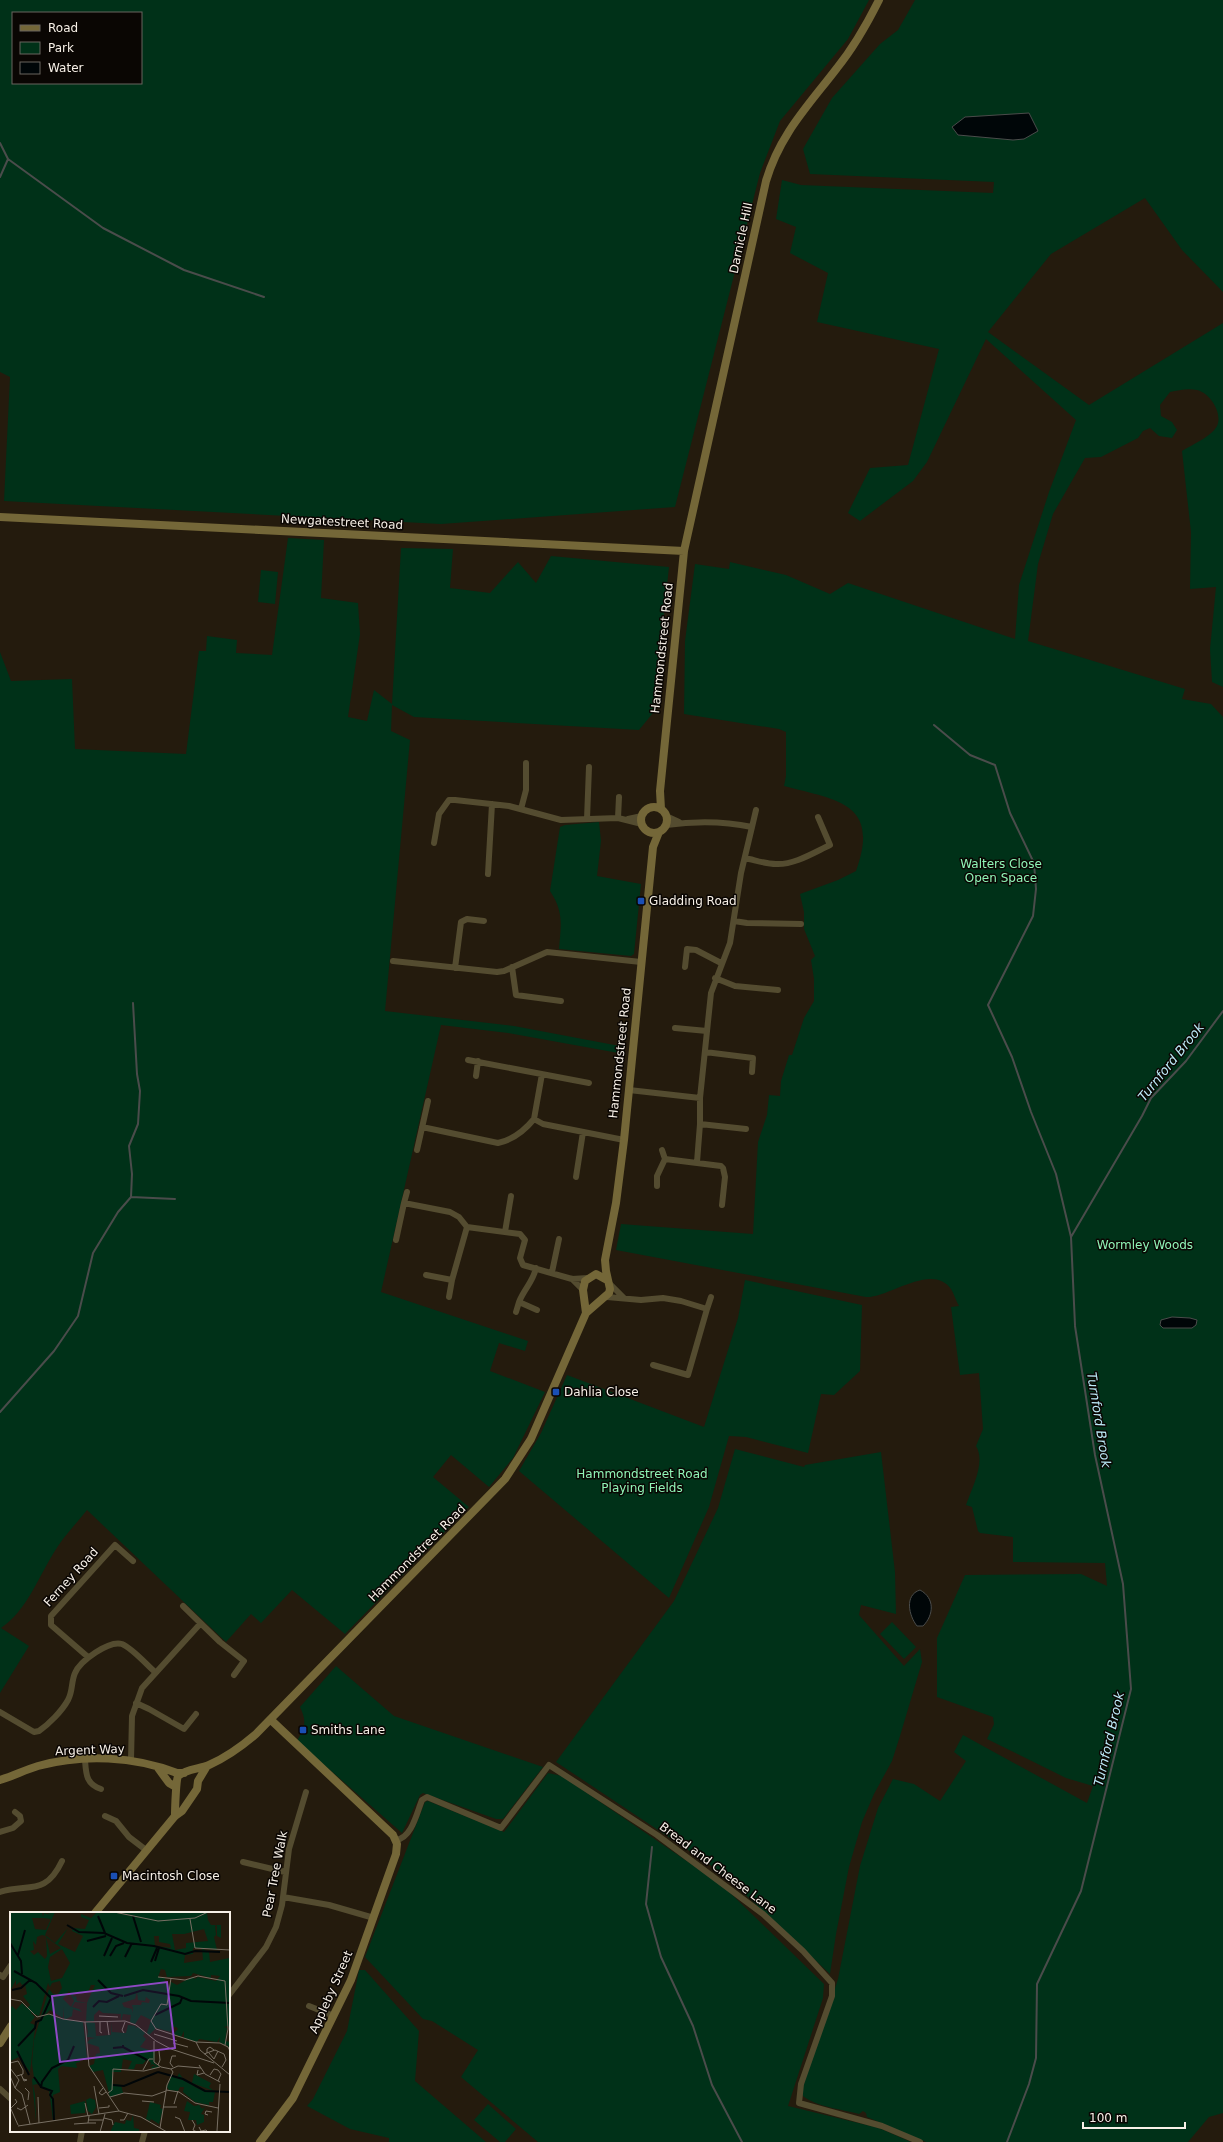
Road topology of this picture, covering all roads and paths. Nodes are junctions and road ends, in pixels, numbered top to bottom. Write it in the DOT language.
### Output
graph roads {
  1 [pos="879,0"];
  2 [pos="692,509"];
  3 [pos="0,517"];
  4 [pos="684,551"];
  5 [pos="526,763"];
  6 [pos="589,767"];
  7 [pos="660,791"];
  8 [pos="619,797"];
  9 [pos="492,804"];
  10 [pos="652,807"];
  11 [pos="521,809"];
  12 [pos="661,809"];
  13 [pos="756,810"];
  14 [pos="666,816"];
  15 [pos="818,817"];
  16 [pos="618,818"];
  17 [pos="587,819"];
  18 [pos="642,820"];
  19 [pos="679,822"];
  20 [pos="666,825"];
  21 [pos="752,827"];
  22 [pos="648,831"];
  23 [pos="659,832"];
  24 [pos="434,843"];
  25 [pos="653,847"];
  26 [pos="745,858"];
  27 [pos="488,874"];
  28 [pos="484,921"];
  29 [pos="734,921"];
  30 [pos="801,924"];
  31 [pos="393,961"];
  32 [pos="641,962"];
  33 [pos="721,963"];
  34 [pos="512,967"];
  35 [pos="685,967"];
  36 [pos="455,968"];
  37 [pos="715,978"];
  38 [pos="778,990"];
  39 [pos="561,1001"];
  40 [pos="674,1028"];
  41 [pos="707,1031"];
  42 [pos="704,1052"];
  43 [pos="468,1060"];
  44 [pos="478,1061"];
  45 [pos="752,1072"];
  46 [pos="542,1074"];
  47 [pos="476,1076"];
  48 [pos="589,1082"];
  49 [pos="628,1090"];
  50 [pos="700,1098"];
  51 [pos="428,1101"];
  52 [pos="534,1119"];
  53 [pos="700,1124"];
  54 [pos="422,1127"];
  55 [pos="746,1129"];
  56 [pos="583,1132"];
  57 [pos="624,1140"];
  58 [pos="417,1150"];
  59 [pos="662,1150"];
  60 [pos="665,1159"];
  61 [pos="697,1162"];
  62 [pos="576,1177"];
  63 [pos="657,1186"];
  64 [pos="407,1192"];
  65 [pos="511,1196"];
  66 [pos="404,1203"];
  67 [pos="722,1205"];
  68 [pos="467,1227"];
  69 [pos="505,1232"];
  70 [pos="559,1239"];
  71 [pos="396,1240"];
  72 [pos="605,1260"];
  73 [pos="536,1268"];
  74 [pos="552,1272"];
  75 [pos="426,1275"];
  76 [pos="592,1276"];
  77 [pos="572,1278"];
  78 [pos="452,1280"];
  79 [pos="608,1282"];
  80 [pos="584,1293"];
  81 [pos="449,1297"];
  82 [pos="607,1297"];
  83 [pos="711,1297"];
  84 [pos="624,1298"];
  85 [pos="598,1301"];
  86 [pos="519,1302"];
  87 [pos="707,1309"];
  88 [pos="537,1310"];
  89 [pos="516,1312"];
  90 [pos="586,1313"];
  91 [pos="653,1365"];
  92 [pos="688,1375"];
  93 [pos="686,1382"];
  94 [pos="133,1561"];
  95 [pos="183,1606"];
  96 [pos="200,1624"];
  97 [pos="88,1657"];
  98 [pos="155,1672"];
  99 [pos="234,1675"];
  100 [pos="136,1703"];
  101 [pos="0,1712"];
  102 [pos="196,1714"];
  103 [pos="271,1720"];
  104 [pos="85,1760"];
  105 [pos="131,1760"];
  106 [pos="207,1766"];
  107 [pos="158,1768"];
  108 [pos="186,1772"];
  109 [pos="0,1780"];
  110 [pos="198,1782"];
  111 [pos="176,1789"];
  112 [pos="101,1790"];
  113 [pos="194,1792"];
  114 [pos="306,1792"];
  115 [pos="15,1812"];
  116 [pos="105,1816"];
  117 [pos="175,1816"];
  118 [pos="0,1832"];
  119 [pos="396,1840"];
  120 [pos="146,1850"];
  121 [pos="62,1861"];
  122 [pos="243,1862"];
  123 [pos="285,1872"];
  124 [pos="0,1892"];
  125 [pos="283,1897"];
  126 [pos="96,1912"];
  127 [pos="374,1918"];
  128 [pos="10,1967"];
  129 [pos="0,1975"];
  130 [pos="230,1994"];
  131 [pos="309,2006"];
  132 [pos="334,2016"];
  133 [pos="10,2028"];
  134 [pos="0,2043"];
  135 [pos="0,2089"];
  136 [pos="10,2098"];
  137 [pos="82,2132"];
  138 [pos="145,2132"];
  139 [pos="80,2142"];
  140 [pos="142,2142"];
  141 [pos="260,2142"];
  142 [pos="920,2142"];
  1 -- 2 [label="street, Darnicle Hill"];
  2 -- 4 [label="street, Hammondstreet Road"];
  3 -- 4 [label="street, Newgatestreet Road"];
  4 -- 7 [label="street, Hammondstreet Road"];
  5 -- 11 [label="street"];
  6 -- 17 [label="street"];
  7 -- 10 [label="street, Hammondstreet Road"];
  7 -- 12 [label="street, Hammondstreet Road"];
  8 -- 16 [label="street"];
  9 -- 11 [label="street"];
  9 -- 24 [label="street"];
  9 -- 27 [label="street"];
  10 -- 12 [label="street"];
  10 -- 18 [label="street, Hammondstreet Road"];
  11 -- 17 [label="street"];
  12 -- 14 [label="street"];
  13 -- 21 [label="street"];
  14 -- 19 [label="street"];
  14 -- 20 [label="street"];
  15 -- 26 [label="street"];
  16 -- 17 [label="street"];
  16 -- 18 [label="street"];
  18 -- 22 [label="street, Hammondstreet Road"];
  19 -- 20 [label="street"];
  19 -- 21 [label="street"];
  20 -- 23 [label="street, Hammondstreet Road"];
  21 -- 26 [label="street"];
  22 -- 23 [label="street"];
  22 -- 25 [label="street, Hammondstreet Road"];
  23 -- 25 [label="street, Hammondstreet Road"];
  25 -- 32 [label="street, Hammondstreet Road"];
  26 -- 29 [label="street"];
  28 -- 36 [label="street"];
  29 -- 30 [label="street"];
  29 -- 33 [label="street"];
  31 -- 36 [label="street"];
  32 -- 34 [label="street"];
  32 -- 49 [label="street, Hammondstreet Road"];
  33 -- 35 [label="street"];
  33 -- 37 [label="street"];
  34 -- 36 [label="street"];
  34 -- 39 [label="street"];
  37 -- 38 [label="street"];
  37 -- 41 [label="street"];
  40 -- 41 [label="street"];
  41 -- 42 [label="street"];
  42 -- 45 [label="street"];
  42 -- 50 [label="street"];
  43 -- 44 [label="street"];
  44 -- 46 [label="street"];
  44 -- 47 [label="street"];
  46 -- 48 [label="street"];
  46 -- 52 [label="street"];
  49 -- 50 [label="street"];
  49 -- 57 [label="street, Hammondstreet Road"];
  50 -- 53 [label="street"];
  51 -- 54 [label="street"];
  52 -- 54 [label="street"];
  52 -- 56 [label="street"];
  53 -- 55 [label="street"];
  53 -- 61 [label="street"];
  54 -- 58 [label="street"];
  56 -- 57 [label="street"];
  56 -- 62 [label="street"];
  57 -- 72 [label="street, Hammondstreet Road"];
  59 -- 60 [label="street"];
  60 -- 61 [label="street"];
  60 -- 63 [label="street"];
  61 -- 67 [label="street"];
  64 -- 66 [label="street"];
  65 -- 69 [label="street"];
  66 -- 68 [label="street"];
  66 -- 71 [label="street"];
  68 -- 69 [label="street"];
  68 -- 78 [label="street"];
  69 -- 73 [label="street"];
  70 -- 74 [label="street"];
  72 -- 76 [label="street, Hammondstreet Road"];
  72 -- 79 [label="street, Hammondstreet Road"];
  73 -- 74 [label="street"];
  73 -- 86 [label="street"];
  74 -- 77 [label="street"];
  75 -- 78 [label="street"];
  76 -- 77 [label="street"];
  76 -- 79 [label="street"];
  76 -- 80 [label="street, Hammondstreet Road"];
  77 -- 80 [label="street"];
  78 -- 81 [label="street"];
  79 -- 82 [label="street, Hammondstreet Road"];
  79 -- 84 [label="street"];
  80 -- 85 [label="street"];
  80 -- 90 [label="street, Hammondstreet Road"];
  82 -- 84 [label="street"];
  82 -- 85 [label="street, Hammondstreet Road"];
  83 -- 87 [label="street"];
  84 -- 87 [label="street"];
  85 -- 90 [label="street, Hammondstreet Road"];
  86 -- 88 [label="street"];
  86 -- 89 [label="street"];
  87 -- 92 [label="street"];
  90 -- 103 [label="street, Hammondstreet Road"];
  91 -- 92 [label="street"];
  92 -- 93 [label="street"];
  94 -- 97 [label="street, Ferney Road"];
  95 -- 96 [label="street"];
  96 -- 98 [label="street"];
  96 -- 99 [label="street"];
  97 -- 98 [label="street"];
  97 -- 101 [label="street"];
  98 -- 100 [label="street"];
  100 -- 102 [label="street"];
  100 -- 105 [label="street"];
  103 -- 106 [label="street, Hammondstreet Road"];
  103 -- 119 [label="street"];
  104 -- 105 [label="street, Argent Way"];
  104 -- 109 [label="street, Argent Way"];
  104 -- 112 [label="street"];
  105 -- 107 [label="street, Argent Way"];
  106 -- 108 [label="street, Hammondstreet Road"];
  106 -- 110 [label="street"];
  107 -- 108 [label="street, Argent Way"];
  107 -- 111 [label="street"];
  108 -- 110 [label="street"];
  108 -- 111 [label="street"];
  110 -- 113 [label="street"];
  111 -- 113 [label="street"];
  111 -- 117 [label="street"];
  113 -- 117 [label="street"];
  114 -- 123 [label="street, Pear Tree Walk"];
  115 -- 118 [label="street"];
  116 -- 120 [label="street"];
  117 -- 120 [label="street"];
  119 -- 127 [label="street, Appleby Street"];
  119 -- 142 [label="street, Bread and Cheese Lane"];
  120 -- 126 [label="street"];
  121 -- 124 [label="street"];
  122 -- 123 [label="street"];
  123 -- 125 [label="street, Pear Tree Walk"];
  125 -- 127 [label="street"];
  125 -- 130 [label="street, Pear Tree Walk"];
  127 -- 132 [label="street, Appleby Street"];
  128 -- 129 [label="street"];
  131 -- 132 [label="street"];
  132 -- 141 [label="street, Appleby Street"];
  133 -- 134 [label="street"];
  135 -- 136 [label="street"];
  137 -- 139 [label="street"];
  138 -- 140 [label="street"];
}
